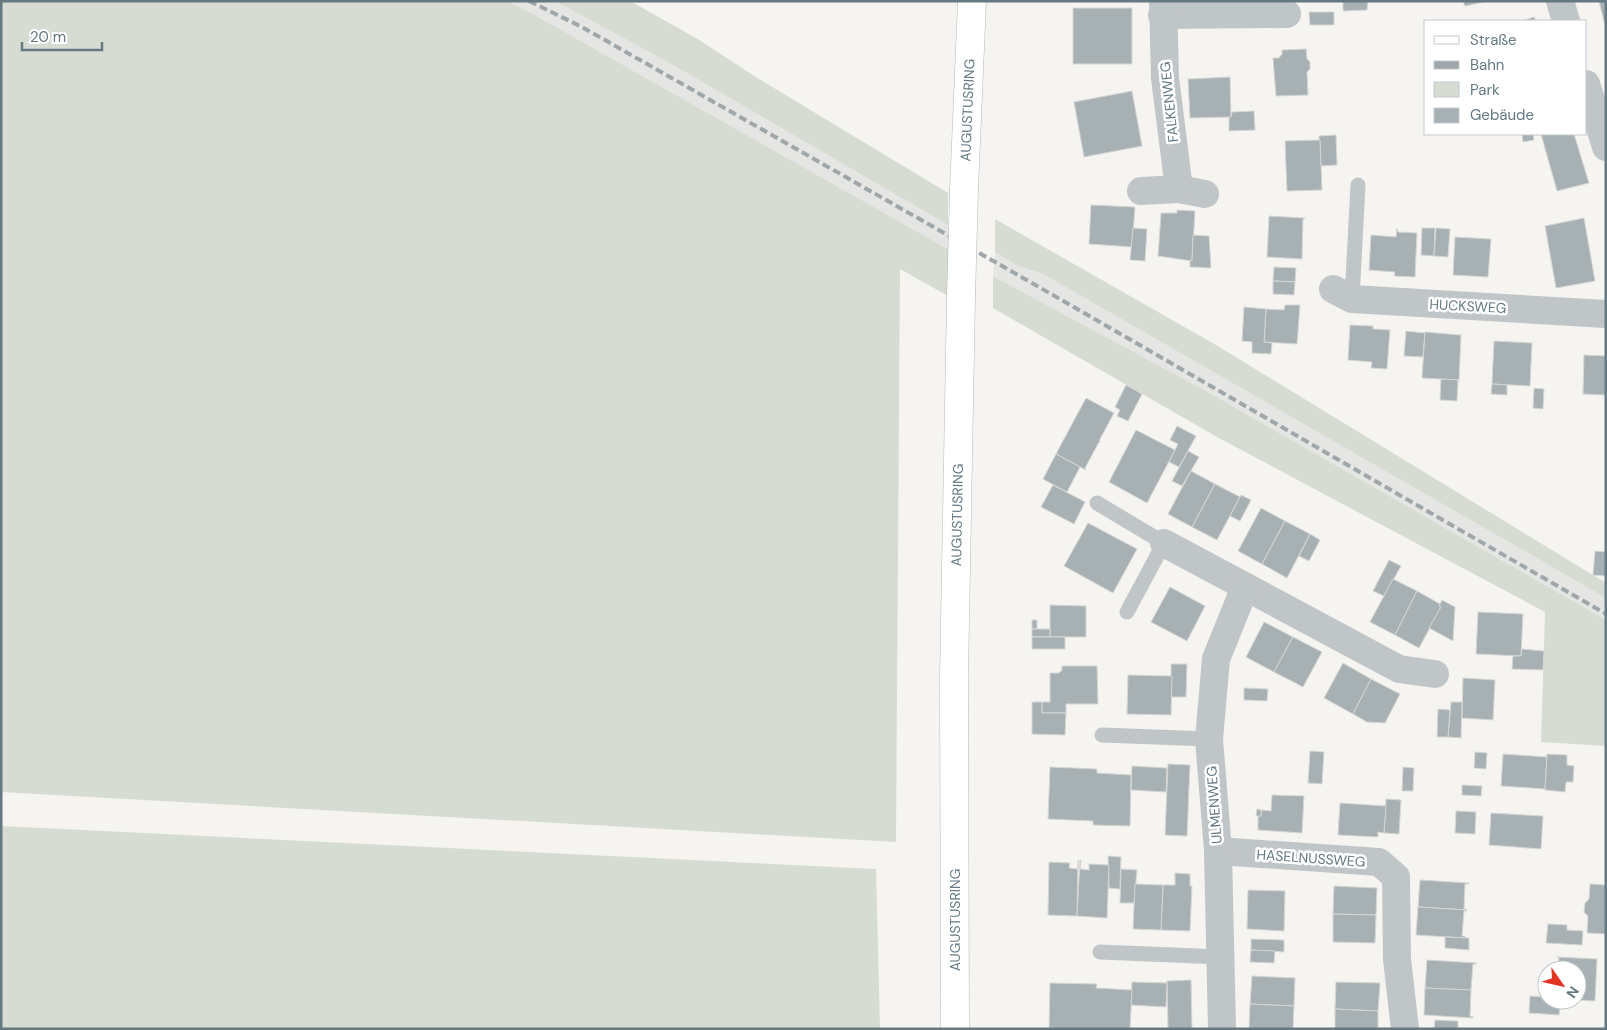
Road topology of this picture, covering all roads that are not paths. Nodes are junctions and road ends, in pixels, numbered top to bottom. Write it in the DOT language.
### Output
graph roads {
  1 [pos="972,1"];
  2 [pos="1560,1"];
  3 [pos="1163,8"];
  4 [pos="1287,14"];
  5 [pos="1566,20"];
  6 [pos="1587,87"];
  7 [pos="1606,147"];
  8 [pos="1358,185"];
  9 [pos="1141,191"];
  10 [pos="1343,294"];
  11 [pos="1606,314"];
  12 [pos="1097,503"];
  13 [pos="1164,543"];
  14 [pos="1245,587"];
  15 [pos="1127,612"];
  16 [pos="1435,674"];
  17 [pos="1102,736"];
  18 [pos="1209,739"];
  19 [pos="1218,851"];
  20 [pos="1100,952"];
  21 [pos="1220,958"];
  22 [pos="955,1029"];
  23 [pos="1222,1029"];
  24 [pos="1405,1029"];
  1 -- 22 [label="main road, AUGUSTUSRING, bridge"];
  2 -- 5 [label="street"];
  3 -- 4 [label="street, FALKENWEG"];
  3 -- 9 [label="street, FALKENWEG"];
  6 -- 7 [label="street"];
  8 -- 10 [label="lane"];
  10 -- 11 [label="street, HUCKSWEG"];
  12 -- 13 [label="lane"];
  13 -- 14 [label="street"];
  13 -- 15 [label="lane"];
  14 -- 16 [label="street"];
  14 -- 18 [label="street, ULMENWEG"];
  17 -- 18 [label="lane"];
  18 -- 19 [label="street, ULMENWEG"];
  19 -- 21 [label="street, ULMENWEG"];
  19 -- 24 [label="street, HASELNUSSWEG"];
  20 -- 21 [label="lane"];
  21 -- 23 [label="street, ULMENWEG"];
}
